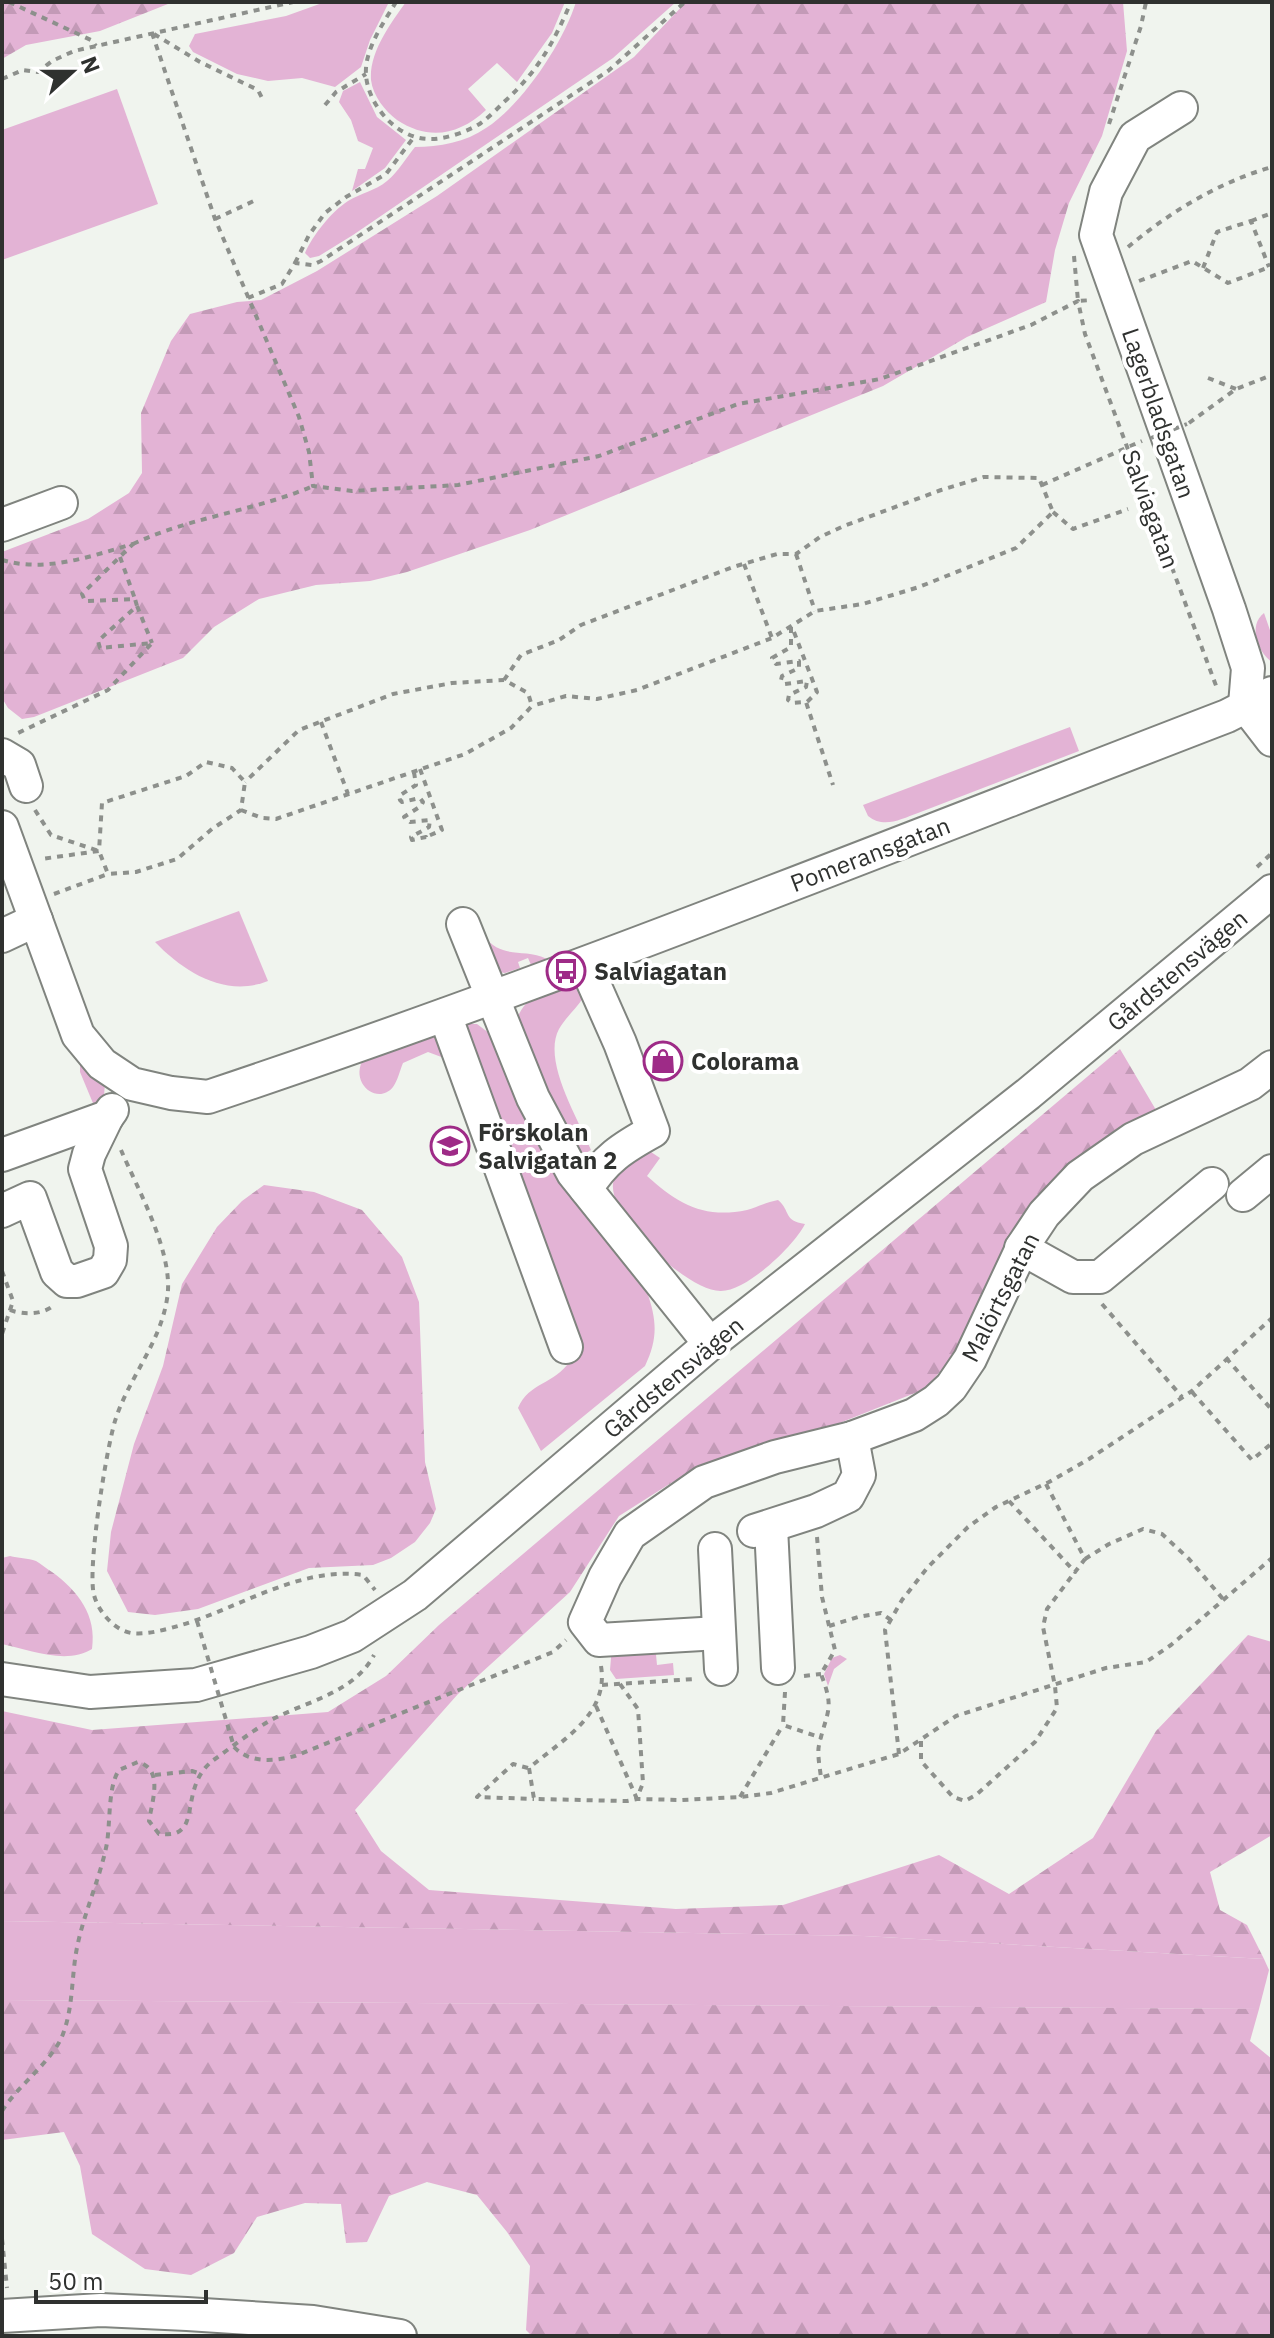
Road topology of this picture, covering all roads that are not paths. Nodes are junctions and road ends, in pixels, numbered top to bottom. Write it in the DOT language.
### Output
graph roads {
  1 [pos="1181,108"];
  2 [pos="61,503"];
  3 [pos="2,525"];
  4 [pos="1248,705"];
  5 [pos="1272,740"];
  6 [pos="3,754"];
  7 [pos="26,786"];
  8 [pos="2,827"];
  9 [pos="1272,891"];
  10 [pos="45,907"];
  11 [pos="463,924"];
  12 [pos="2,936"];
  13 [pos="585,964"];
  14 [pos="493,999"];
  15 [pos="445,1015"];
  16 [pos="1272,1067"];
  17 [pos="132,1084"];
  18 [pos="107,1117"];
  19 [pos="2,1155"];
  20 [pos="1272,1171"];
  21 [pos="1212,1184"];
  22 [pos="586,1189"];
  23 [pos="1243,1195"];
  24 [pos="2,1211"];
  25 [pos="1021,1248"];
  26 [pos="710,1344"];
  27 [pos="566,1347"];
  28 [pos="852,1438"];
  29 [pos="715,1549"];
  30 [pos="719,1633"];
  31 [pos="721,1669"];
  32 [pos="787,1674"];
  33 [pos="2,1679"];
  34 [pos="6,2316"];
  35 [pos="400,2336"];
  1 -- 4 [label="street, Lagerbladsgatan"];
  2 -- 3 [label="street"];
  4 -- 5 [label="street"];
  4 -- 13 [label="street, Pomeransgatan"];
  6 -- 7 [label="street"];
  8 -- 10 [label="street"];
  9 -- 26 [label="street, Gårdstensvägen"];
  10 -- 12 [label="street"];
  10 -- 17 [label="street"];
  11 -- 14 [label="street"];
  13 -- 14 [label="street, Pomeransgatan"];
  13 -- 22 [label="street"];
  14 -- 15 [label="street"];
  14 -- 22 [label="street"];
  15 -- 17 [label="street"];
  15 -- 27 [label="street"];
  16 -- 25 [label="street, Malörtsgatan"];
  17 -- 18 [label="street"];
  18 -- 19 [label="street"];
  18 -- 24 [label="street"];
  20 -- 23 [label="street"];
  21 -- 25 [label="street"];
  22 -- 26 [label="street"];
  25 -- 28 [label="street, Malörtsgatan"];
  26 -- 33 [label="street, Gårdstensvägen"];
  28 -- 30 [label="street, Malörtsgatan"];
  28 -- 32 [label="street"];
  29 -- 30 [label="street"];
  30 -- 31 [label="street"];
  34 -- 35 [label="street"];
}
